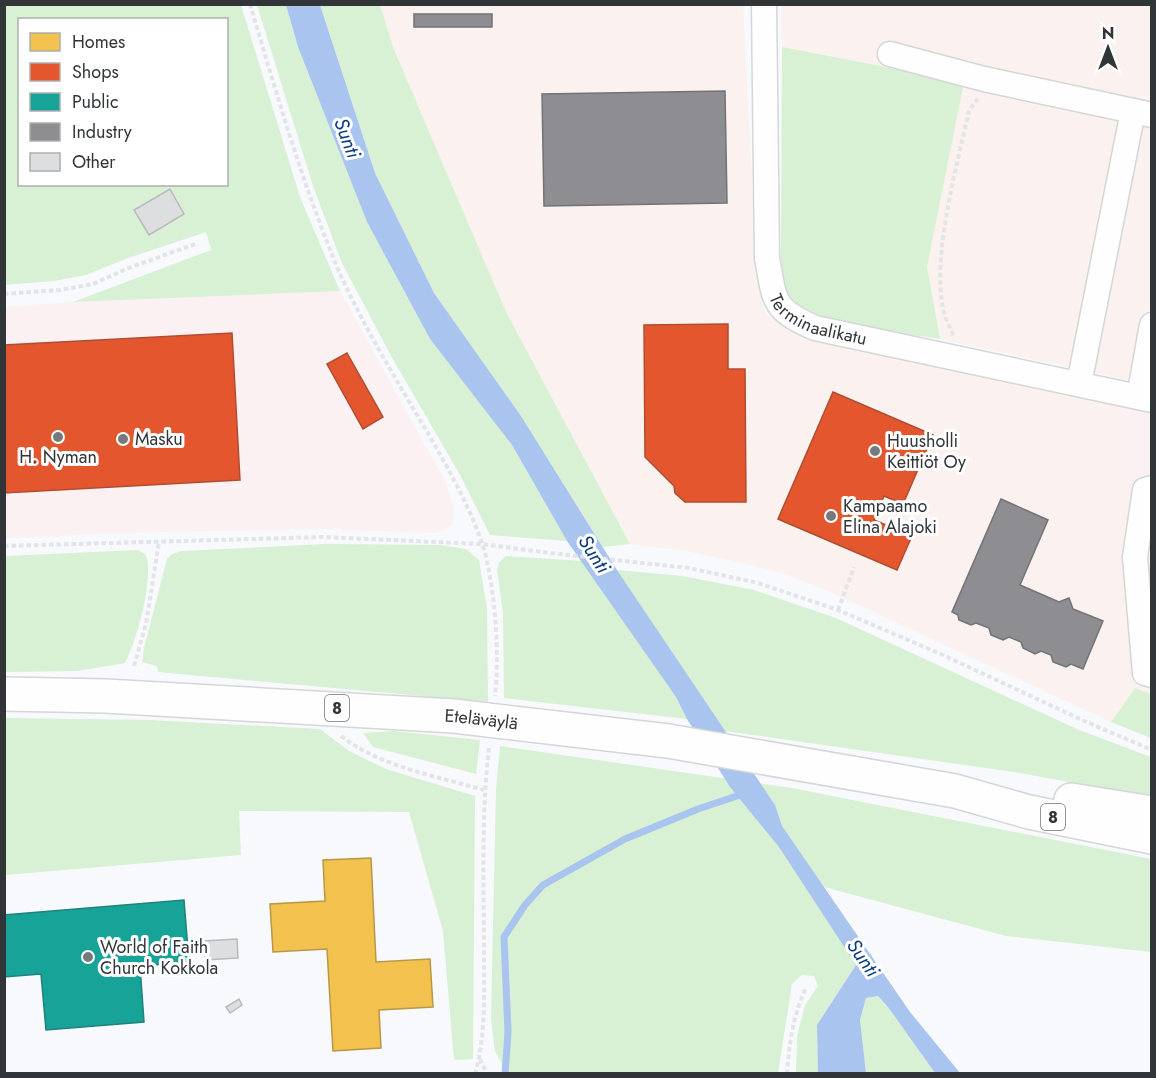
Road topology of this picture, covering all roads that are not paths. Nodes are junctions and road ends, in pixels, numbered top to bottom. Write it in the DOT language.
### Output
graph roads {
  1 [pos="764,4"];
  2 [pos="890,54"];
  3 [pos="1142,113"];
  4 [pos="1152,325"];
  5 [pos="1079,384"];
  6 [pos="1145,399"];
  7 [pos="1152,488"];
  8 [pos="1152,675"];
  9 [pos="4,694"];
  10 [pos="955,791"];
  11 [pos="1152,813"];
  12 [pos="1152,837"];
  1 -- 5 [label="street, Terminaalikatu"];
  2 -- 3 [label="street"];
  3 -- 5 [label="street"];
  4 -- 6 [label="street"];
  5 -- 6 [label="street, Terminaalikatu"];
  7 -- 8 [label="street"];
  9 -- 10 [label="highway, Eteläväylä / 8"];
  10 -- 11 [label="highway, Eteläväylä / 8"];
  10 -- 12 [label="highway, Eteläväylä / 8"];
}
